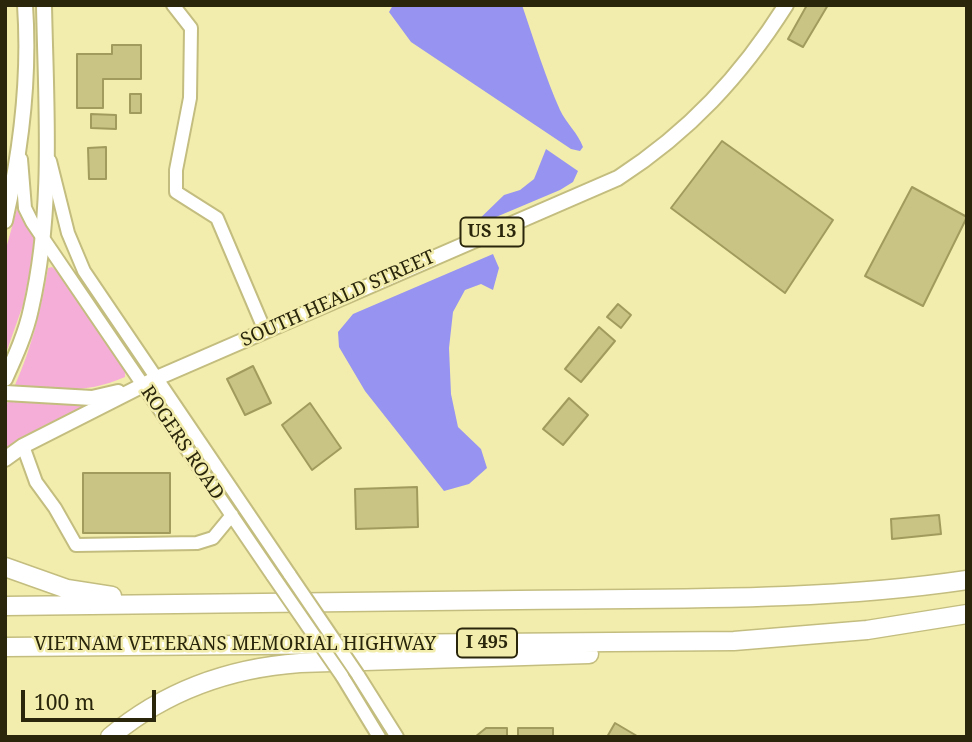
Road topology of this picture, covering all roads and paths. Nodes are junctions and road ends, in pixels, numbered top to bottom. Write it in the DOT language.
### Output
graph roads {
  1 [pos="25,5"];
  2 [pos="44,5"];
  3 [pos="173,5"];
  4 [pos="786,5"];
  5 [pos="20,137"];
  6 [pos="47,150"];
  7 [pos="5,221"];
  8 [pos="44,241"];
  9 [pos="265,331"];
  10 [pos="158,378"];
  11 [pos="5,379"];
  12 [pos="143,386"];
  13 [pos="5,393"];
  14 [pos="23,446"];
  15 [pos="5,459"];
  16 [pos="232,515"];
  17 [pos="5,567"];
  18 [pos="967,580"];
  19 [pos="234,602"];
  20 [pos="5,607"];
  21 [pos="967,614"];
  22 [pos="734,641"];
  23 [pos="5,647"];
  24 [pos="110,737"];
  25 [pos="379,737"];
  26 [pos="397,737"];
  1 -- 5 [label="main road"];
  2 -- 6 [label="main road"];
  3 -- 9 [label="street"];
  4 -- 9 [label="main road, SOUTH HEALD STREET / US 13"];
  5 -- 7 [label="main road"];
  5 -- 8 [label="street, ROGERS ROAD"];
  6 -- 8 [label="main road"];
  6 -- 10 [label="street, ROGERS ROAD"];
  8 -- 11 [label="main road"];
  8 -- 12 [label="street, ROGERS ROAD"];
  9 -- 10 [label="main road, SOUTH HEALD STREET / US 13"];
  10 -- 12 [label="main road, SOUTH HEALD STREET / US 13"];
  10 -- 26 [label="street, ROGERS ROAD, bridge"];
  12 -- 13 [label="main road, SOUTH HEALD STREET / US 13"];
  12 -- 14 [label="main road, SOUTH HEALD STREET / US 13"];
  12 -- 16 [label="street, ROGERS ROAD"];
  14 -- 15 [label="main road, SOUTH HEALD STREET / US 13"];
  14 -- 16 [label="street"];
  16 -- 25 [label="street, ROGERS ROAD, bridge"];
  17 -- 19 [label="highway"];
  18 -- 19 [label="highway, VIETNAM VETERANS MEMORIAL HIGHWAY / I 495"];
  19 -- 20 [label="highway, VIETNAM VETERANS MEMORIAL HIGHWAY / I 495"];
  21 -- 22 [label="highway, VIETNAM VETERANS MEMORIAL HIGHWAY / I 495"];
  22 -- 23 [label="highway, VIETNAM VETERANS MEMORIAL HIGHWAY / I 495"];
  22 -- 24 [label="highway"];
}
